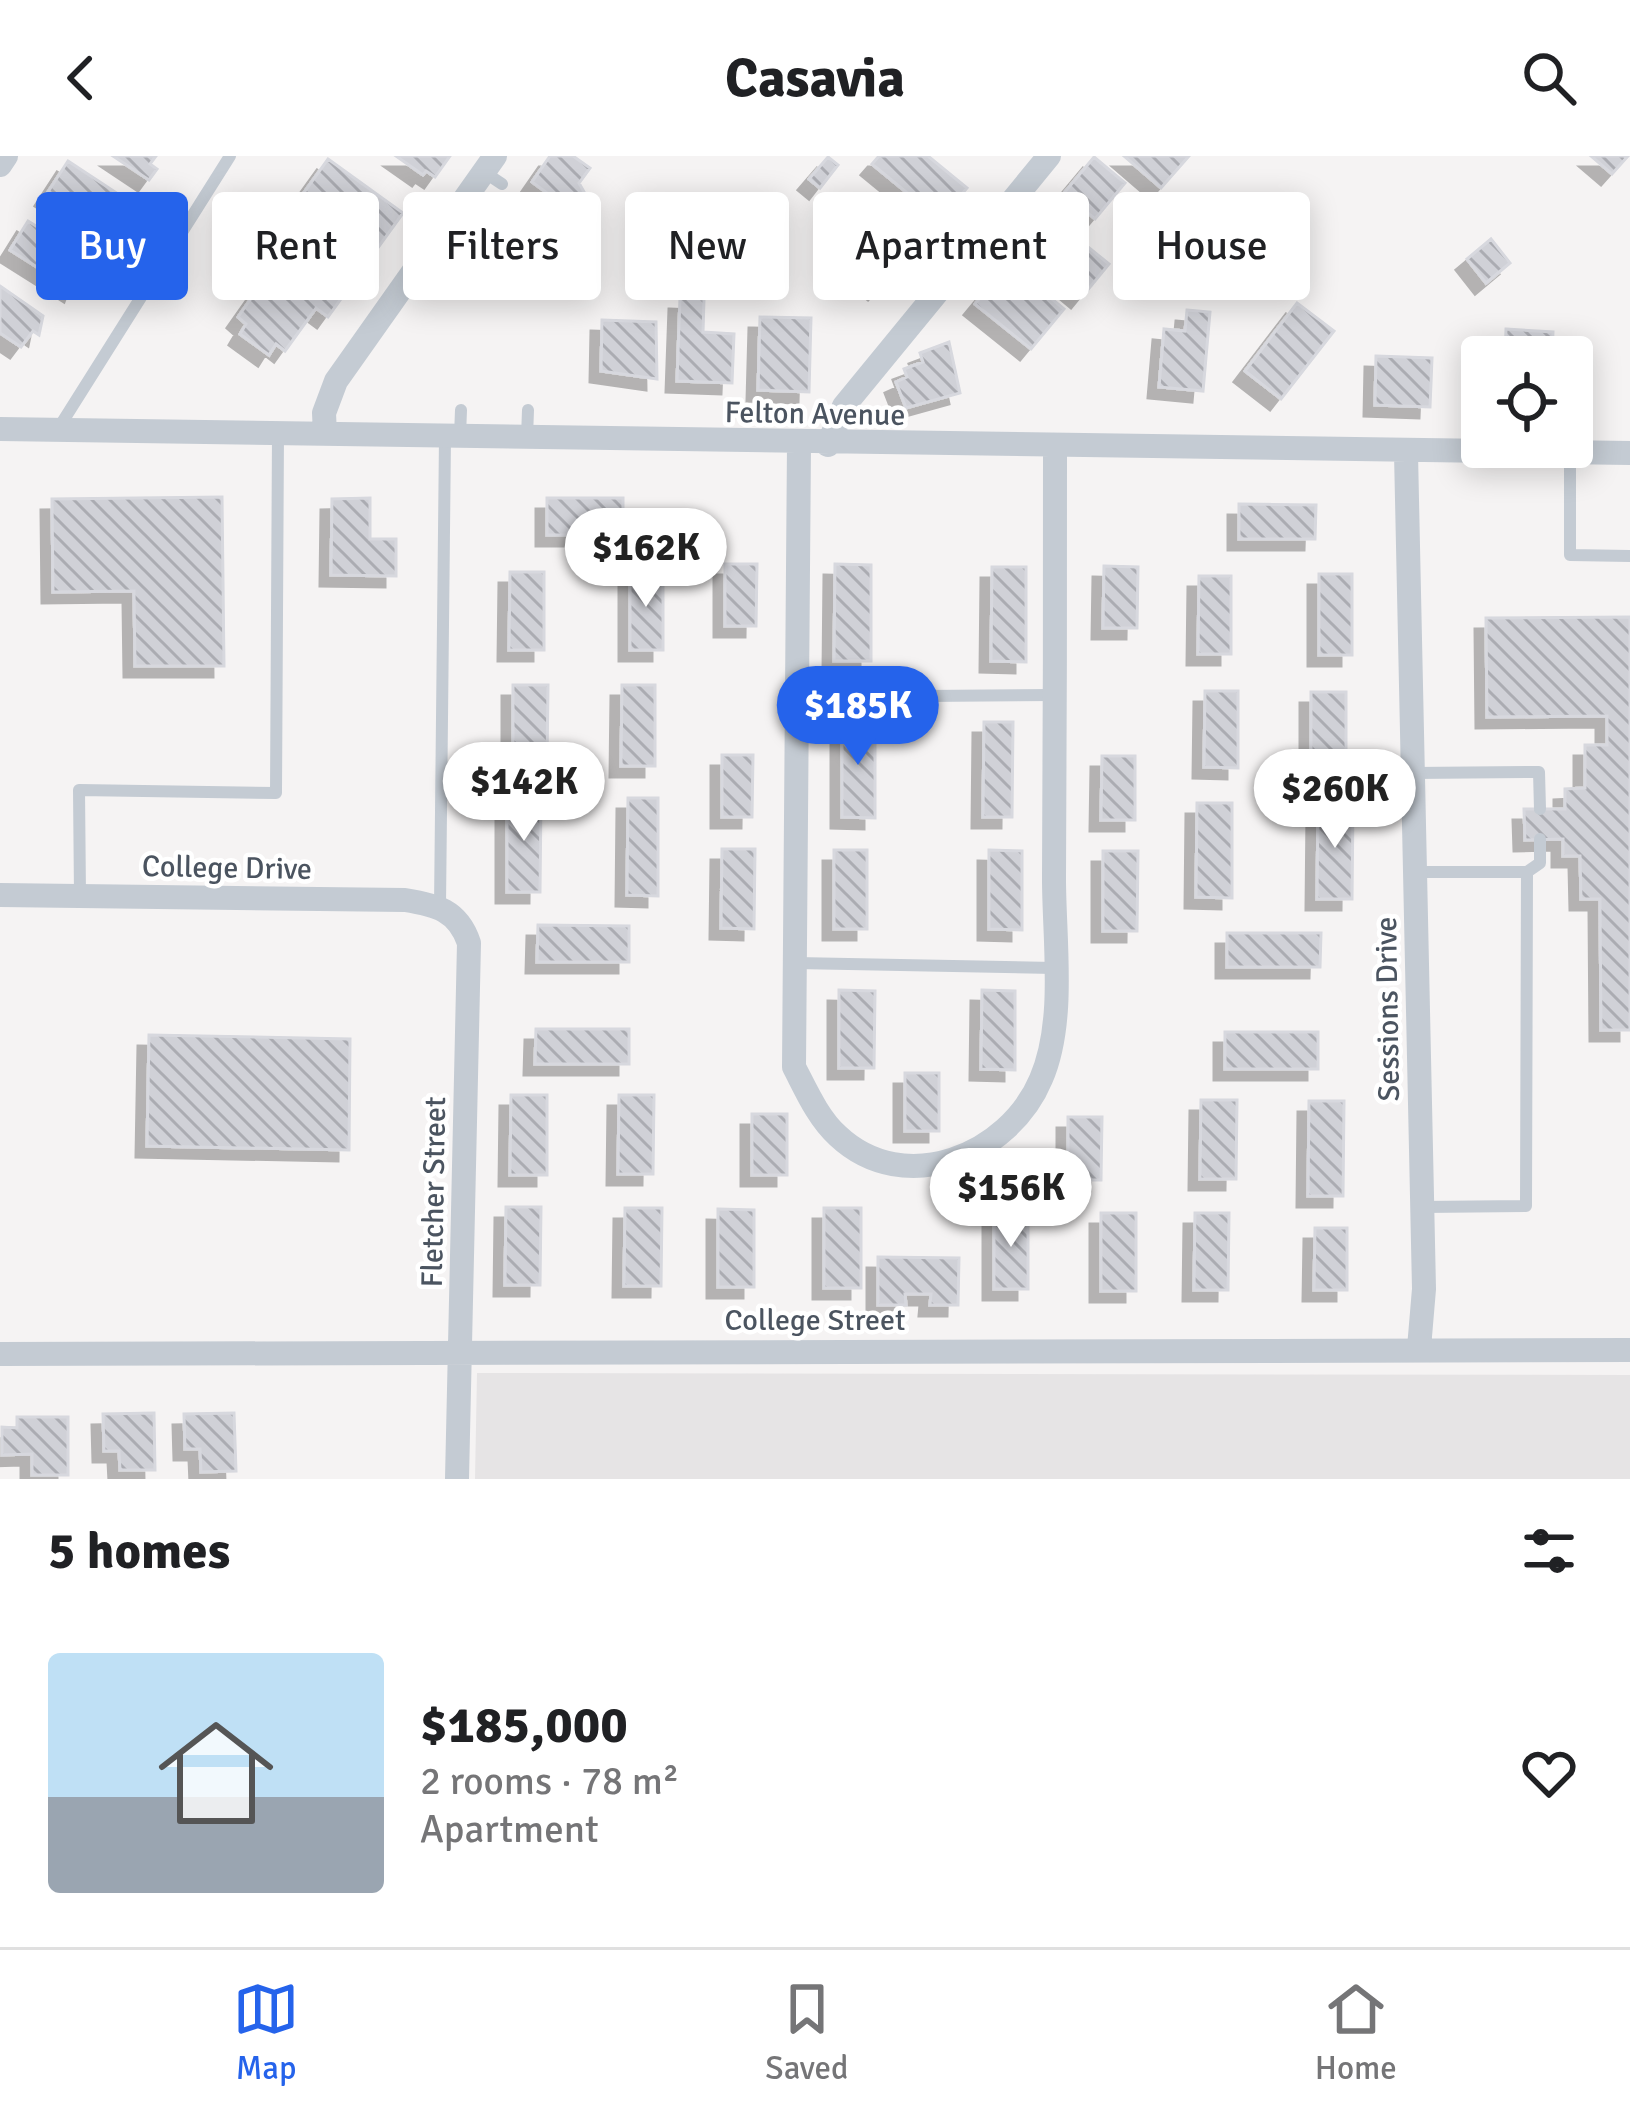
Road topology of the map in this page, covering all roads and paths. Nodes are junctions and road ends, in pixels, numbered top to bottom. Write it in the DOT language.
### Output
graph roads {
  1 [pos="6,156"];
  2 [pos="230,156"];
  3 [pos="1049,156"];
  4 [pos="0,165"];
  5 [pos="494,171"];
  6 [pos="461,410"];
  7 [pos="528,410"];
  8 [pos="0,429"];
  9 [pos="58,430"];
  10 [pos="278,433"];
  11 [pos="325,434"];
  12 [pos="453,437"];
  13 [pos="527,438"];
  14 [pos="800,444"];
  15 [pos="828,445"];
  16 [pos="1055,448"];
  17 [pos="1406,453"];
  18 [pos="1461,453"];
  19 [pos="1593,453"];
  20 [pos="1630,453"];
  21 [pos="1570,468"];
  22 [pos="1630,556"];
  23 [pos="1055,695"];
  24 [pos="796,697"];
  25 [pos="1413,773"];
  26 [pos="1540,808"];
  27 [pos="1540,839"];
  28 [pos="1415,872"];
  29 [pos="1526,872"];
  30 [pos="0,895"];
  31 [pos="80,896"];
  32 [pos="445,909"];
  33 [pos="794,963"];
  34 [pos="1054,968"];
  35 [pos="1422,1207"];
  36 [pos="1419,1348"];
  37 [pos="1630,1350"];
  38 [pos="461,1351"];
  39 [pos="0,1354"];
  40 [pos="457,1479"];
  1 -- 4 [label="street"];
  2 -- 9 [label="lane"];
  3 -- 15 [label="street"];
  5 -- 11 [label="street"];
  6 -- 12 [label="lane"];
  7 -- 13 [label="lane"];
  8 -- 9 [label="street, Felton Avenue"];
  9 -- 10 [label="street, Felton Avenue"];
  10 -- 11 [label="street, Felton Avenue"];
  10 -- 31 [label="lane"];
  11 -- 12 [label="street, Felton Avenue"];
  12 -- 13 [label="street, Felton Avenue"];
  12 -- 32 [label="lane"];
  13 -- 14 [label="street, Felton Avenue"];
  14 -- 15 [label="street, Felton Avenue"];
  14 -- 24 [label="street"];
  15 -- 16 [label="street, Felton Avenue"];
  16 -- 17 [label="street, Felton Avenue"];
  16 -- 23 [label="street"];
  17 -- 18 [label="street, Felton Avenue"];
  17 -- 25 [label="street, Sessions Drive"];
  19 -- 20 [label="street, Felton Avenue"];
  21 -- 22 [label="lane"];
  23 -- 24 [label="lane"];
  23 -- 34 [label="street"];
  24 -- 33 [label="street"];
  25 -- 26 [label="lane"];
  25 -- 28 [label="street, Sessions Drive"];
  27 -- 29 [label="lane"];
  28 -- 29 [label="lane"];
  28 -- 35 [label="street, Sessions Drive"];
  29 -- 35 [label="lane"];
  30 -- 31 [label="street, College Drive"];
  31 -- 32 [label="street, College Drive"];
  32 -- 38 [label="street, Fletcher Street"];
  33 -- 34 [label="lane"];
  33 -- 34 [label="street"];
  35 -- 36 [label="street, Sessions Drive"];
  36 -- 37 [label="street, College Street"];
  36 -- 38 [label="street, College Street"];
  38 -- 39 [label="street, College Street"];
  38 -- 40 [label="street, Fletcher Street"];
}
